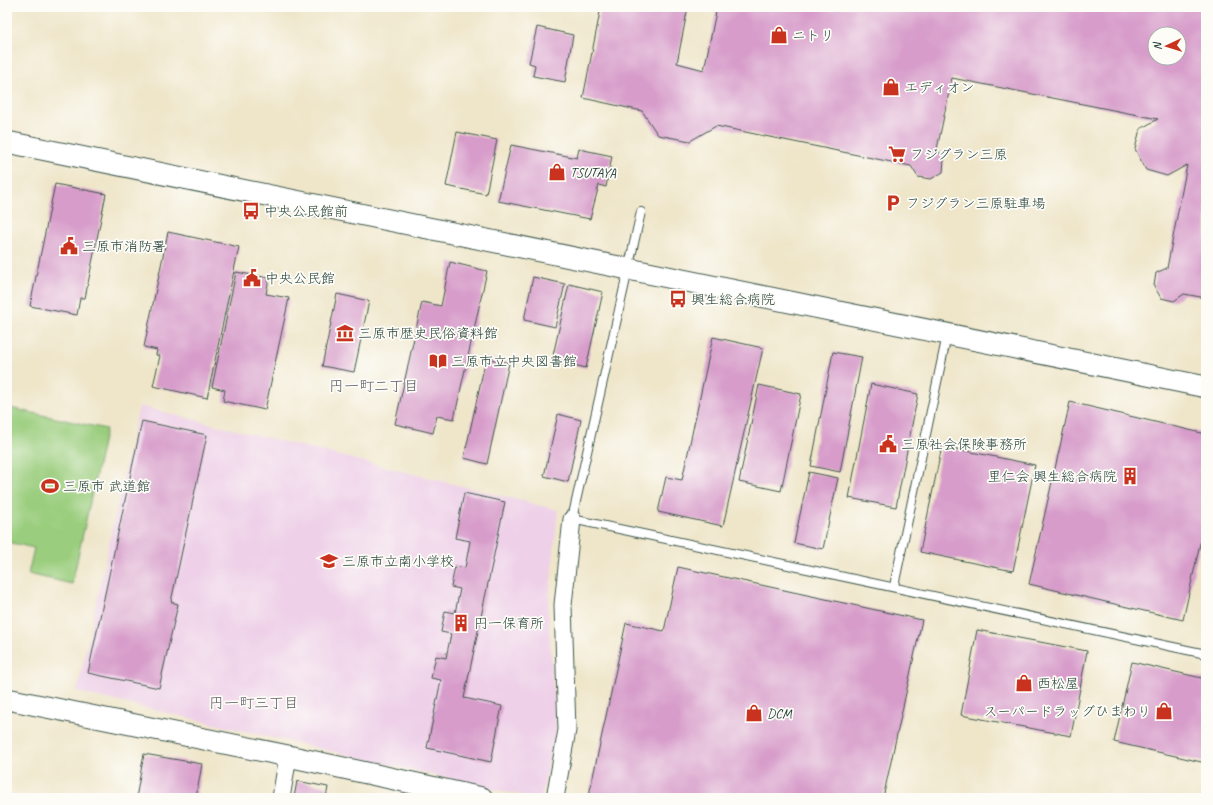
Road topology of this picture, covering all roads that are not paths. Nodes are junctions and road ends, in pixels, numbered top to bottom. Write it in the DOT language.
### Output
graph roads {
  1 [pos="7,142"];
  2 [pos="641,212"];
  3 [pos="629,270"];
  4 [pos="947,333"];
  5 [pos="1206,387"];
  6 [pos="572,519"];
  7 [pos="894,586"];
  8 [pos="1206,654"];
  9 [pos="7,700"];
  10 [pos="288,756"];
  11 [pos="281,798"];
  12 [pos="482,798"];
  13 [pos="555,798"];
  1 -- 3 [label="street"];
  2 -- 3 [label="lane"];
  3 -- 4 [label="street"];
  3 -- 6 [label="lane"];
  4 -- 5 [label="street"];
  4 -- 7 [label="lane"];
  6 -- 7 [label="lane"];
  6 -- 13 [label="street"];
  7 -- 8 [label="lane"];
  9 -- 10 [label="street"];
  10 -- 11 [label="street"];
  10 -- 12 [label="street"];
}
